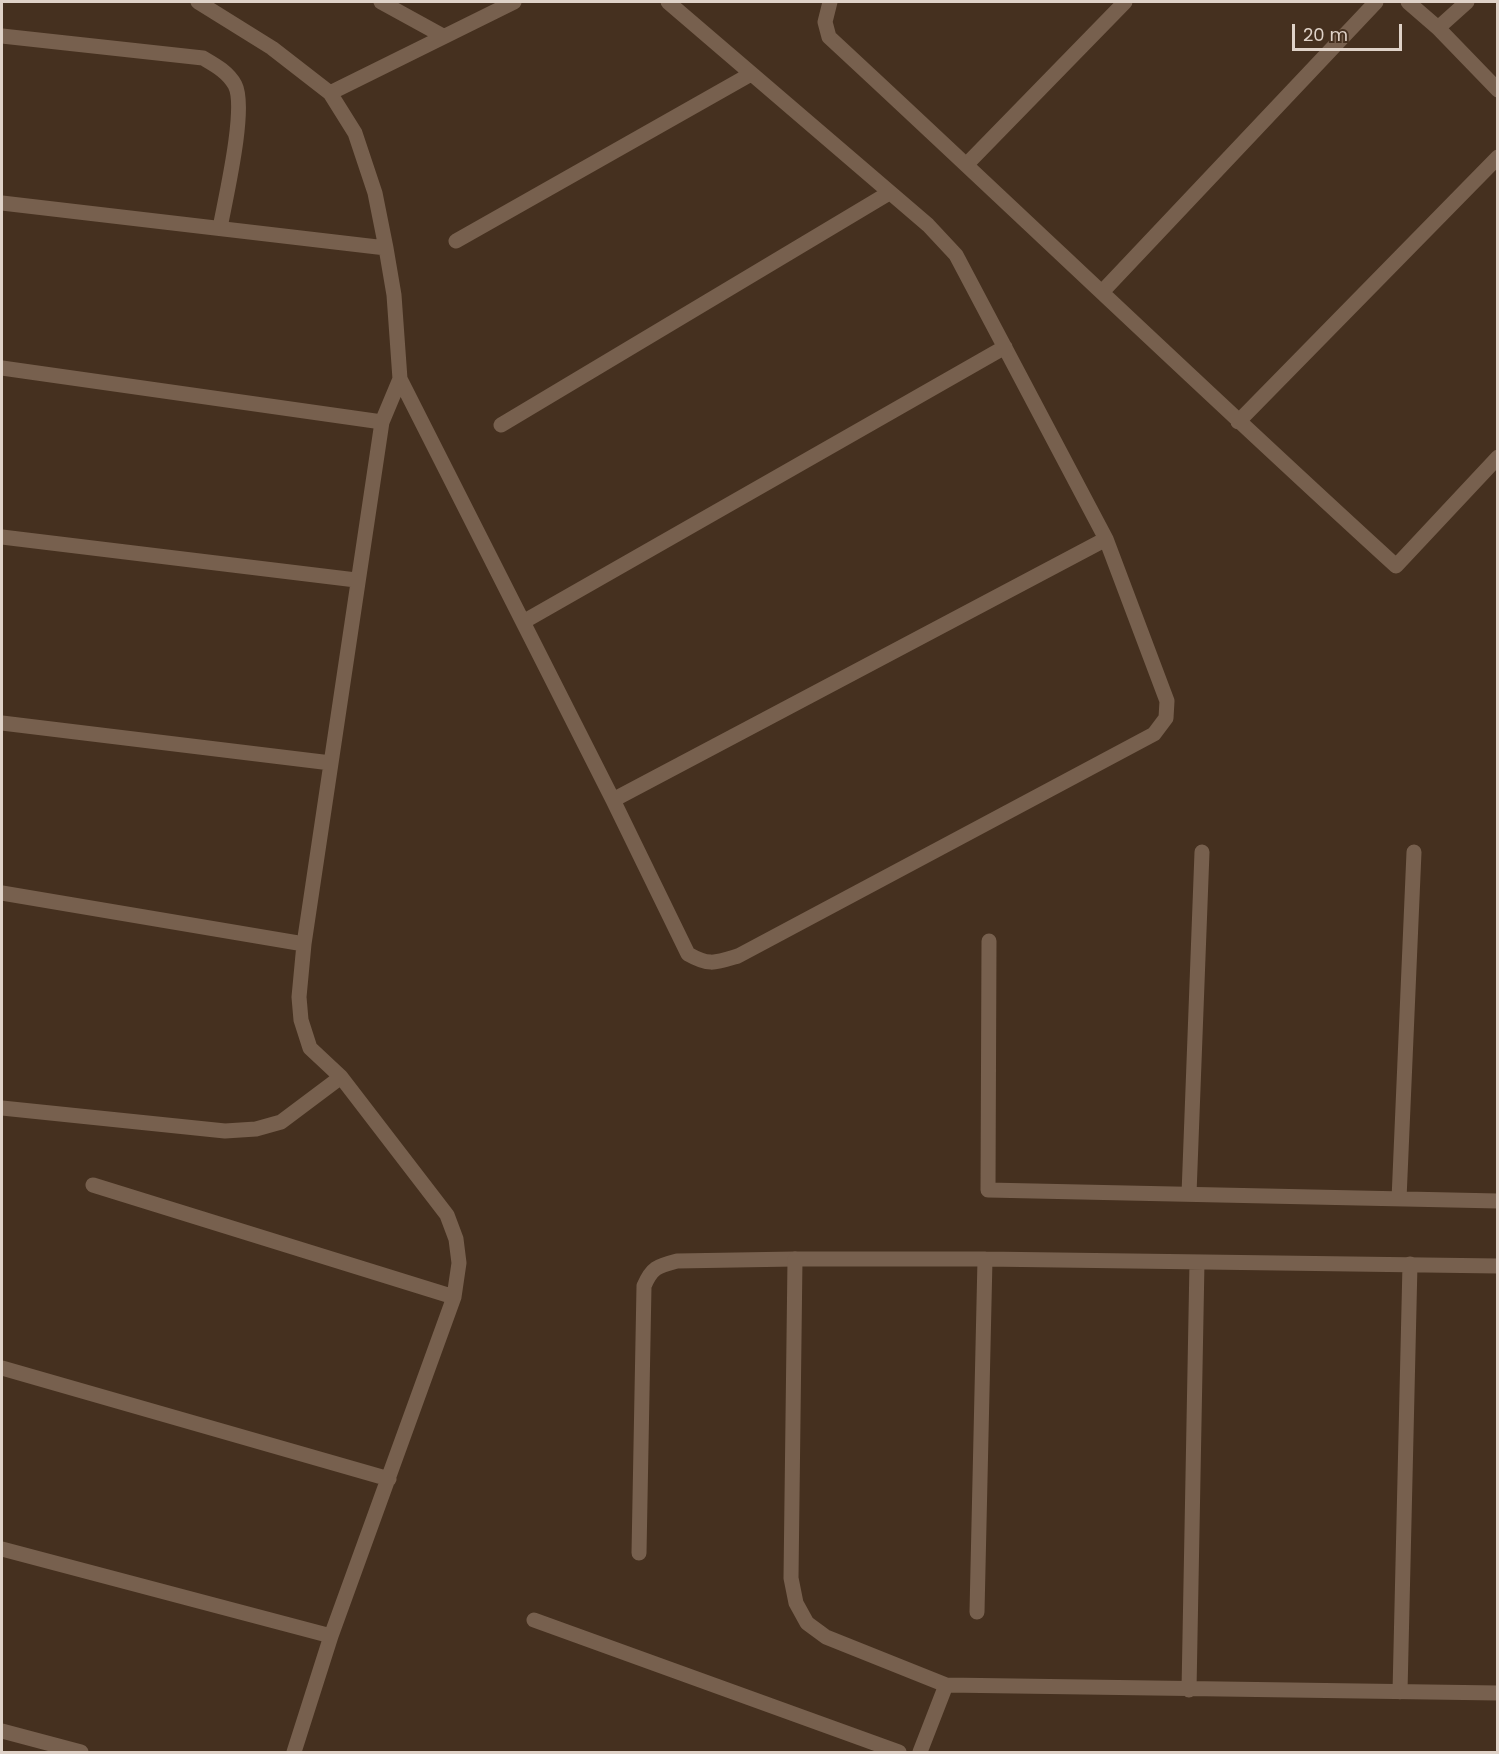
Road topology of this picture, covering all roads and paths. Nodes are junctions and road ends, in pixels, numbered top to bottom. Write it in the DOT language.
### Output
graph roads {
  1 [pos="198,2"];
  2 [pos="381,2"];
  3 [pos="514,2"];
  4 [pos="668,2"];
  5 [pos="830,2"];
  6 [pos="1125,2"];
  7 [pos="1376,2"];
  8 [pos="1408,2"];
  9 [pos="1467,2"];
  10 [pos="1438,28"];
  11 [pos="2,36"];
  12 [pos="443,36"];
  13 [pos="751,74"];
  14 [pos="1497,90"];
  15 [pos="330,93"];
  16 [pos="1497,157"];
  17 [pos="967,164"];
  18 [pos="889,193"];
  19 [pos="2,203"];
  20 [pos="220,228"];
  21 [pos="456,241"];
  22 [pos="386,248"];
  23 [pos="1102,292"];
  24 [pos="1005,347"];
  25 [pos="2,368"];
  26 [pos="400,378"];
  27 [pos="381,422"];
  28 [pos="1238,422"];
  29 [pos="501,425"];
  30 [pos="1497,457"];
  31 [pos="2,537"];
  32 [pos="1106,539"];
  33 [pos="357,580"];
  34 [pos="523,622"];
  35 [pos="2,723"];
  36 [pos="331,763"];
  37 [pos="613,800"];
  38 [pos="1202,852"];
  39 [pos="1414,852"];
  40 [pos="2,893"];
  41 [pos="989,941"];
  42 [pos="303,944"];
  43 [pos="341,1077"];
  44 [pos="2,1108"];
  45 [pos="93,1185"];
  46 [pos="1189,1194"];
  47 [pos="1399,1198"];
  48 [pos="1497,1201"];
  49 [pos="795,1259"];
  50 [pos="985,1259"];
  51 [pos="1197,1262"];
  52 [pos="1410,1264"];
  53 [pos="1497,1266"];
  54 [pos="454,1297"];
  55 [pos="2,1368"];
  56 [pos="389,1479"];
  57 [pos="2,1549"];
  58 [pos="639,1553"];
  59 [pos="977,1612"];
  60 [pos="534,1620"];
  61 [pos="331,1636"];
  62 [pos="946,1685"];
  63 [pos="1190,1690"];
  64 [pos="1400,1692"];
  65 [pos="1497,1693"];
  66 [pos="2,1731"];
  67 [pos="81,1752"];
  68 [pos="294,1752"];
  69 [pos="899,1752"];
  70 [pos="920,1752"];
  1 -- 15 [label="street"];
  2 -- 12 [label="street"];
  3 -- 12 [label="street"];
  4 -- 13 [label="street"];
  5 -- 17 [label="street"];
  6 -- 17 [label="street"];
  7 -- 23 [label="street"];
  8 -- 10 [label="street"];
  9 -- 10 [label="street"];
  10 -- 14 [label="street"];
  11 -- 20 [label="street"];
  12 -- 15 [label="street"];
  13 -- 18 [label="street"];
  13 -- 21 [label="street"];
  15 -- 22 [label="street"];
  16 -- 28 [label="street"];
  17 -- 23 [label="street"];
  18 -- 24 [label="street"];
  18 -- 29 [label="street"];
  19 -- 20 [label="street"];
  20 -- 22 [label="street"];
  22 -- 26 [label="street"];
  23 -- 28 [label="street"];
  24 -- 32 [label="street"];
  24 -- 34 [label="street"];
  25 -- 27 [label="street"];
  26 -- 27 [label="street"];
  26 -- 34 [label="street"];
  27 -- 33 [label="street"];
  28 -- 30 [label="street"];
  31 -- 33 [label="street"];
  32 -- 37 [label="street"];
  32 -- 37 [label="street"];
  33 -- 36 [label="street"];
  34 -- 37 [label="street"];
  35 -- 36 [label="street"];
  36 -- 42 [label="street"];
  38 -- 46 [label="street"];
  39 -- 47 [label="street"];
  40 -- 42 [label="street"];
  41 -- 46 [label="street"];
  42 -- 43 [label="street"];
  43 -- 44 [label="street"];
  43 -- 54 [label="street"];
  45 -- 54 [label="street"];
  46 -- 47 [label="street"];
  47 -- 48 [label="street"];
  49 -- 50 [label="street"];
  49 -- 58 [label="street"];
  49 -- 62 [label="street"];
  50 -- 51 [label="street"];
  50 -- 59 [label="street"];
  51 -- 52 [label="street"];
  51 -- 63 [label="street"];
  52 -- 53 [label="street"];
  52 -- 64 [label="street"];
  54 -- 56 [label="street"];
  55 -- 56 [label="street"];
  56 -- 61 [label="street"];
  57 -- 61 [label="street"];
  60 -- 69 [label="street"];
  61 -- 68 [label="street"];
  62 -- 63 [label="street"];
  62 -- 70 [label="street"];
  63 -- 64 [label="street"];
  64 -- 65 [label="street"];
  66 -- 67 [label="street"];
}
